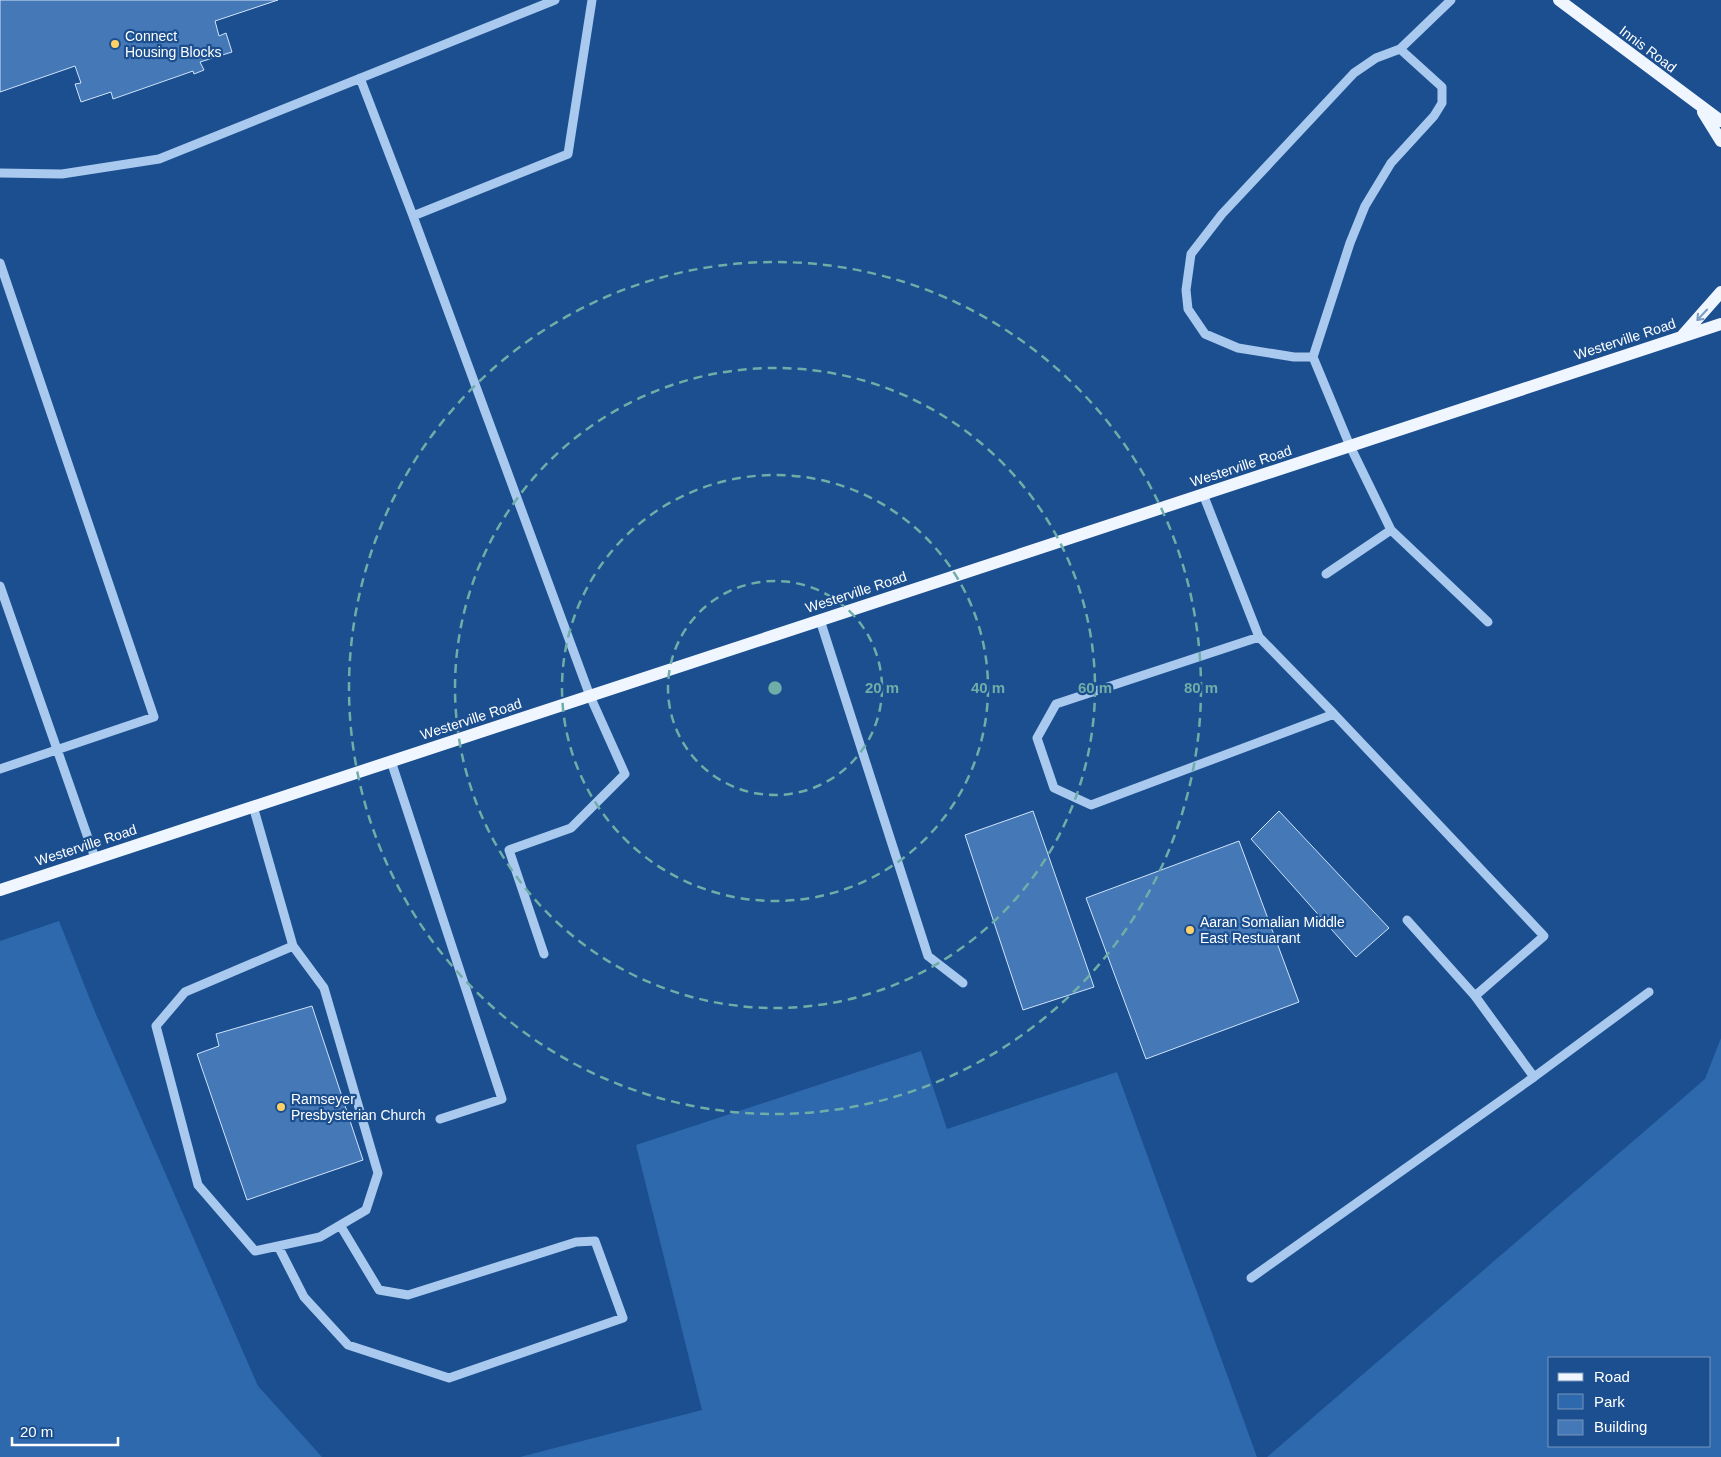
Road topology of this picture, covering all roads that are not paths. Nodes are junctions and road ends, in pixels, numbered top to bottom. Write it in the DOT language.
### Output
graph roads {
  1 [pos="556,0"];
  2 [pos="592,0"];
  3 [pos="1451,0"];
  4 [pos="1559,0"];
  5 [pos="1400,49"];
  6 [pos="360,78"];
  7 [pos="1699,106"];
  8 [pos="1721,121"];
  9 [pos="1721,141"];
  10 [pos="0,173"];
  11 [pos="413,216"];
  12 [pos="0,263"];
  13 [pos="1721,292"];
  14 [pos="1721,324"];
  15 [pos="1681,337"];
  16 [pos="1314,357"];
  17 [pos="1350,446"];
  18 [pos="1203,494"];
  19 [pos="1391,530"];
  20 [pos="1326,574"];
  21 [pos="0,586"];
  22 [pos="820,620"];
  23 [pos="1488,622"];
  24 [pos="1259,638"];
  25 [pos="590,696"];
  26 [pos="1334,714"];
  27 [pos="56,750"];
  28 [pos="391,761"];
  29 [pos="0,769"];
  30 [pos="253,806"];
  31 [pos="95,858"];
  32 [pos="0,890"];
  33 [pos="1408,920"];
  34 [pos="293,946"];
  35 [pos="544,954"];
  36 [pos="963,983"];
  37 [pos="1648,992"];
  38 [pos="1475,996"];
  39 [pos="1534,1077"];
  40 [pos="440,1119"];
  41 [pos="340,1225"];
  42 [pos="278,1246"];
  43 [pos="1251,1278"];
  1 -- 6 [label="lane"];
  2 -- 11 [label="lane"];
  3 -- 5 [label="lane"];
  4 -- 7 [label="main road, Innis Road"];
  5 -- 16 [label="lane"];
  5 -- 16 [label="lane"];
  6 -- 10 [label="lane"];
  6 -- 11 [label="lane"];
  7 -- 8 [label="main road, Innis Road"];
  7 -- 9 [label="main road"];
  11 -- 25 [label="lane"];
  12 -- 27 [label="lane"];
  13 -- 15 [label="main road, one-way"];
  14 -- 15 [label="main road, Westerville Road"];
  15 -- 17 [label="main road, Westerville Road"];
  16 -- 17 [label="lane"];
  17 -- 18 [label="main road, Westerville Road"];
  17 -- 19 [label="lane"];
  18 -- 22 [label="main road, Westerville Road"];
  18 -- 24 [label="lane"];
  19 -- 20 [label="lane"];
  19 -- 23 [label="lane"];
  21 -- 27 [label="lane"];
  22 -- 25 [label="main road, Westerville Road"];
  22 -- 36 [label="lane"];
  24 -- 26 [label="lane"];
  24 -- 26 [label="lane"];
  25 -- 28 [label="main road, Westerville Road"];
  25 -- 35 [label="lane"];
  26 -- 38 [label="lane"];
  27 -- 29 [label="lane"];
  27 -- 31 [label="lane"];
  28 -- 30 [label="main road, Westerville Road"];
  28 -- 40 [label="lane"];
  30 -- 31 [label="main road, Westerville Road"];
  30 -- 34 [label="lane"];
  31 -- 32 [label="main road, Westerville Road"];
  33 -- 38 [label="lane"];
  34 -- 41 [label="lane"];
  34 -- 42 [label="lane"];
  37 -- 39 [label="lane"];
  38 -- 39 [label="lane"];
  39 -- 43 [label="lane"];
  41 -- 42 [label="lane"];
  41 -- 42 [label="lane"];
}
